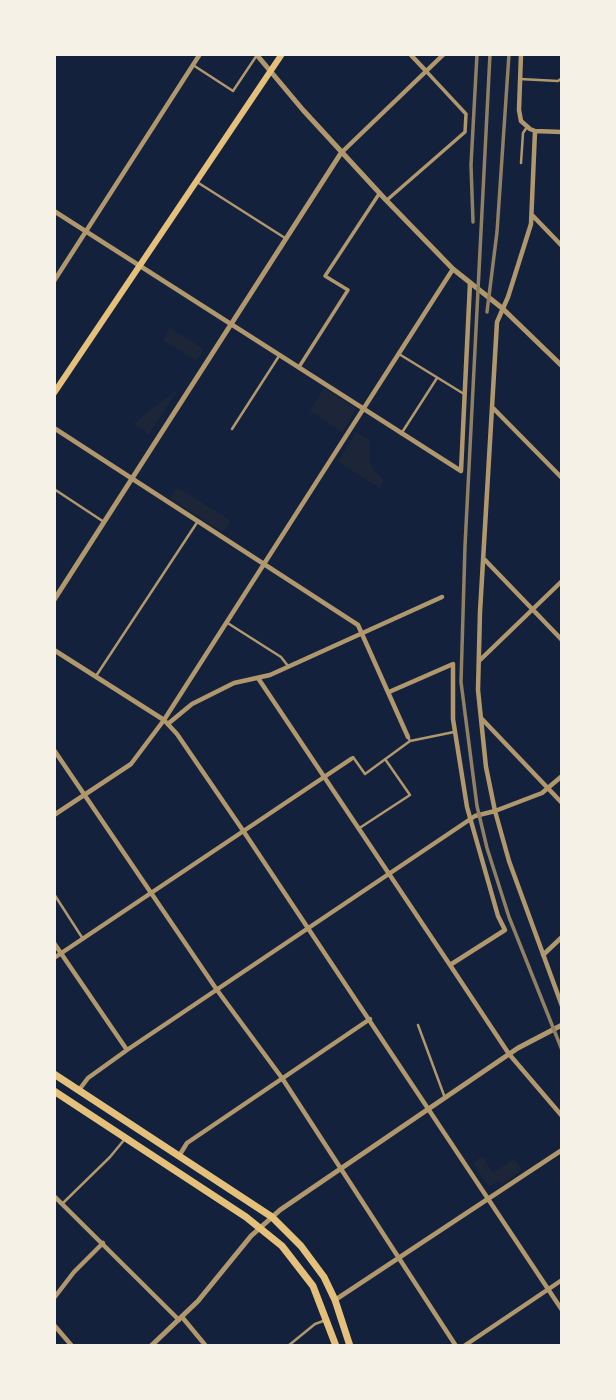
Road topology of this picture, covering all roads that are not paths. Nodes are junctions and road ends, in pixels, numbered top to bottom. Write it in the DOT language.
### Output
graph roads {
  1 [pos="200,54"];
  2 [pos="282,54"];
  3 [pos="410,54"];
  4 [pos="444,54"];
  5 [pos="521,54"];
  6 [pos="256,55"];
  7 [pos="193,65"];
  8 [pos="426,71"];
  9 [pos="271,72"];
  10 [pos="562,78"];
  11 [pos="520,79"];
  12 [pos="527,127"];
  13 [pos="535,131"];
  14 [pos="562,132"];
  15 [pos="341,153"];
  16 [pos="521,163"];
  17 [pos="197,182"];
  18 [pos="379,194"];
  19 [pos="386,201"];
  20 [pos="54,211"];
  21 [pos="532,216"];
  22 [pos="86,232"];
  23 [pos="286,239"];
  24 [pos="562,246"];
  25 [pos="140,266"];
  26 [pos="453,269"];
  27 [pos="54,281"];
  28 [pos="470,284"];
  29 [pos="502,308"];
  30 [pos="231,324"];
  31 [pos="399,354"];
  32 [pos="280,355"];
  33 [pos="562,366"];
  34 [pos="299,367"];
  35 [pos="437,378"];
  36 [pos="54,393"];
  37 [pos="464,394"];
  38 [pos="492,407"];
  39 [pos="363,409"];
  40 [pos="54,428"];
  41 [pos="232,429"];
  42 [pos="401,434"];
  43 [pos="562,478"];
  44 [pos="132,479"];
  45 [pos="54,489"];
  46 [pos="198,521"];
  47 [pos="105,522"];
  48 [pos="484,560"];
  49 [pos="264,564"];
  50 [pos="562,582"];
  51 [pos="442,597"];
  52 [pos="54,600"];
  53 [pos="533,610"];
  54 [pos="226,622"];
  55 [pos="362,632"];
  56 [pos="562,640"];
  57 [pos="54,650"];
  58 [pos="479,662"];
  59 [pos="288,666"];
  60 [pos="96,676"];
  61 [pos="258,678"];
  62 [pos="389,692"];
  63 [pos="481,719"];
  64 [pos="169,723"];
  65 [pos="455,732"];
  66 [pos="409,739"];
  67 [pos="54,750"];
  68 [pos="351,759"];
  69 [pos="385,759"];
  70 [pos="562,776"];
  71 [pos="324,777"];
  72 [pos="549,789"];
  73 [pos="85,795"];
  74 [pos="562,803"];
  75 [pos="495,811"];
  76 [pos="54,815"];
  77 [pos="470,819"];
  78 [pos="358,829"];
  79 [pos="244,832"];
  80 [pos="388,874"];
  81 [pos="151,893"];
  82 [pos="54,894"];
  83 [pos="309,929"];
  84 [pos="562,937"];
  85 [pos="83,939"];
  86 [pos="54,943"];
  87 [pos="61,953"];
  88 [pos="544,955"];
  89 [pos="54,958"];
  90 [pos="450,965"];
  91 [pos="217,990"];
  92 [pos="562,1006"];
  93 [pos="370,1019"];
  94 [pos="418,1025"];
  95 [pos="562,1025"];
  96 [pos="127,1050"];
  97 [pos="509,1054"];
  98 [pos="54,1074"];
  99 [pos="282,1078"];
  100 [pos="79,1090"];
  101 [pos="54,1091"];
  102 [pos="446,1098"];
  103 [pos="430,1109"];
  104 [pos="562,1116"];
  105 [pos="126,1137"];
  106 [pos="562,1150"];
  107 [pos="179,1156"];
  108 [pos="341,1168"];
  109 [pos="488,1199"];
  110 [pos="57,1201"];
  111 [pos="272,1217"];
  112 [pos="260,1227"];
  113 [pos="103,1243"];
  114 [pos="398,1258"];
  115 [pos="562,1280"];
  116 [pos="549,1289"];
  117 [pos="54,1298"];
  118 [pos="335,1300"];
  119 [pos="562,1310"];
  120 [pos="181,1319"];
  121 [pos="327,1319"];
  122 [pos="54,1325"];
  123 [pos="72,1346"];
  124 [pos="151,1346"];
  125 [pos="206,1346"];
  126 [pos="288,1346"];
  127 [pos="336,1346"];
  128 [pos="350,1346"];
  129 [pos="456,1346"];
  130 [pos="464,1346"];
  1 -- 7 [label="street"];
  2 -- 9 [label="main road"];
  3 -- 8 [label="street"];
  4 -- 8 [label="street"];
  5 -- 11 [label="street"];
  6 -- 7 [label="lane"];
  6 -- 9 [label="street"];
  7 -- 22 [label="street"];
  8 -- 15 [label="street"];
  8 -- 19 [label="street"];
  9 -- 15 [label="street"];
  9 -- 17 [label="main road"];
  10 -- 11 [label="lane"];
  11 -- 12 [label="street"];
  12 -- 13 [label="street"];
  12 -- 16 [label="lane"];
  13 -- 14 [label="street"];
  13 -- 21 [label="street"];
  15 -- 18 [label="street"];
  15 -- 23 [label="street"];
  17 -- 23 [label="lane"];
  17 -- 25 [label="main road"];
  18 -- 19 [label="street"];
  18 -- 34 [label="street"];
  19 -- 26 [label="street"];
  20 -- 22 [label="street"];
  21 -- 24 [label="street"];
  21 -- 29 [label="street"];
  22 -- 25 [label="street"];
  22 -- 27 [label="street"];
  23 -- 30 [label="street"];
  25 -- 30 [label="street"];
  25 -- 36 [label="main road"];
  26 -- 28 [label="street"];
  26 -- 31 [label="street"];
  28 -- 29 [label="street"];
  28 -- 37 [label="street"];
  29 -- 33 [label="street"];
  29 -- 38 [label="street"];
  30 -- 32 [label="street"];
  30 -- 44 [label="street"];
  31 -- 35 [label="lane"];
  31 -- 39 [label="street"];
  32 -- 34 [label="street"];
  32 -- 41 [label="lane"];
  34 -- 39 [label="street"];
  35 -- 37 [label="lane"];
  35 -- 42 [label="lane"];
  37 -- 42 [label="street"];
  38 -- 43 [label="street"];
  38 -- 48 [label="street"];
  39 -- 42 [label="street"];
  39 -- 49 [label="street"];
  40 -- 44 [label="street"];
  44 -- 46 [label="street"];
  44 -- 47 [label="street"];
  45 -- 47 [label="lane"];
  46 -- 49 [label="street"];
  46 -- 60 [label="lane"];
  47 -- 52 [label="street"];
  48 -- 53 [label="street"];
  48 -- 58 [label="street"];
  49 -- 54 [label="street"];
  49 -- 55 [label="street"];
  50 -- 53 [label="street"];
  51 -- 55 [label="street"];
  53 -- 56 [label="street"];
  53 -- 58 [label="street"];
  54 -- 59 [label="lane"];
  54 -- 64 [label="street"];
  55 -- 59 [label="street"];
  55 -- 62 [label="street"];
  57 -- 60 [label="street"];
  58 -- 63 [label="street"];
  59 -- 61 [label="street"];
  60 -- 64 [label="street"];
  61 -- 64 [label="street"];
  61 -- 71 [label="street"];
  62 -- 65 [label="street"];
  62 -- 66 [label="street"];
  63 -- 72 [label="street"];
  63 -- 75 [label="street"];
  64 -- 73 [label="street"];
  64 -- 79 [label="street"];
  65 -- 66 [label="lane"];
  65 -- 77 [label="street"];
  66 -- 69 [label="lane"];
  67 -- 73 [label="street"];
  68 -- 69 [label="lane"];
  68 -- 71 [label="street"];
  69 -- 78 [label="lane"];
  70 -- 72 [label="street"];
  71 -- 78 [label="street"];
  71 -- 79 [label="street"];
  72 -- 74 [label="street"];
  72 -- 75 [label="street"];
  73 -- 76 [label="street"];
  73 -- 81 [label="street"];
  75 -- 77 [label="street"];
  75 -- 88 [label="street"];
  77 -- 80 [label="street"];
  77 -- 90 [label="street"];
  78 -- 80 [label="street"];
  79 -- 81 [label="street"];
  79 -- 83 [label="street"];
  80 -- 83 [label="street"];
  80 -- 90 [label="street"];
  81 -- 85 [label="street"];
  81 -- 91 [label="street"];
  82 -- 85 [label="lane"];
  83 -- 91 [label="street"];
  83 -- 93 [label="street"];
  84 -- 88 [label="street"];
  85 -- 87 [label="street"];
  86 -- 87 [label="street"];
  87 -- 89 [label="street"];
  87 -- 96 [label="street"];
  88 -- 92 [label="street"];
  90 -- 97 [label="street"];
  91 -- 96 [label="street"];
  91 -- 99 [label="street"];
  93 -- 99 [label="street"];
  93 -- 103 [label="street"];
  94 -- 102 [label="lane"];
  95 -- 97 [label="street"];
  96 -- 100 [label="street"];
  97 -- 102 [label="street"];
  97 -- 104 [label="street"];
  98 -- 100 [label="main road"];
  99 -- 107 [label="street"];
  99 -- 108 [label="street"];
  100 -- 107 [label="main road"];
  101 -- 105 [label="main road"];
  102 -- 103 [label="street"];
  103 -- 108 [label="street"];
  103 -- 109 [label="street"];
  105 -- 110 [label="lane"];
  105 -- 112 [label="main road"];
  106 -- 109 [label="street"];
  107 -- 111 [label="main road"];
  108 -- 111 [label="street"];
  108 -- 114 [label="street"];
  109 -- 114 [label="street"];
  109 -- 116 [label="street"];
  110 -- 113 [label="street"];
  111 -- 112 [label="street"];
  111 -- 118 [label="main road"];
  112 -- 120 [label="street"];
  112 -- 121 [label="main road"];
  113 -- 117 [label="street"];
  113 -- 120 [label="street"];
  114 -- 118 [label="street"];
  114 -- 129 [label="street"];
  115 -- 116 [label="street"];
  116 -- 119 [label="street"];
  116 -- 130 [label="street"];
  118 -- 128 [label="main road"];
  120 -- 124 [label="street"];
  120 -- 125 [label="street"];
  121 -- 126 [label="lane"];
  121 -- 127 [label="main road"];
  122 -- 123 [label="street"];
}
